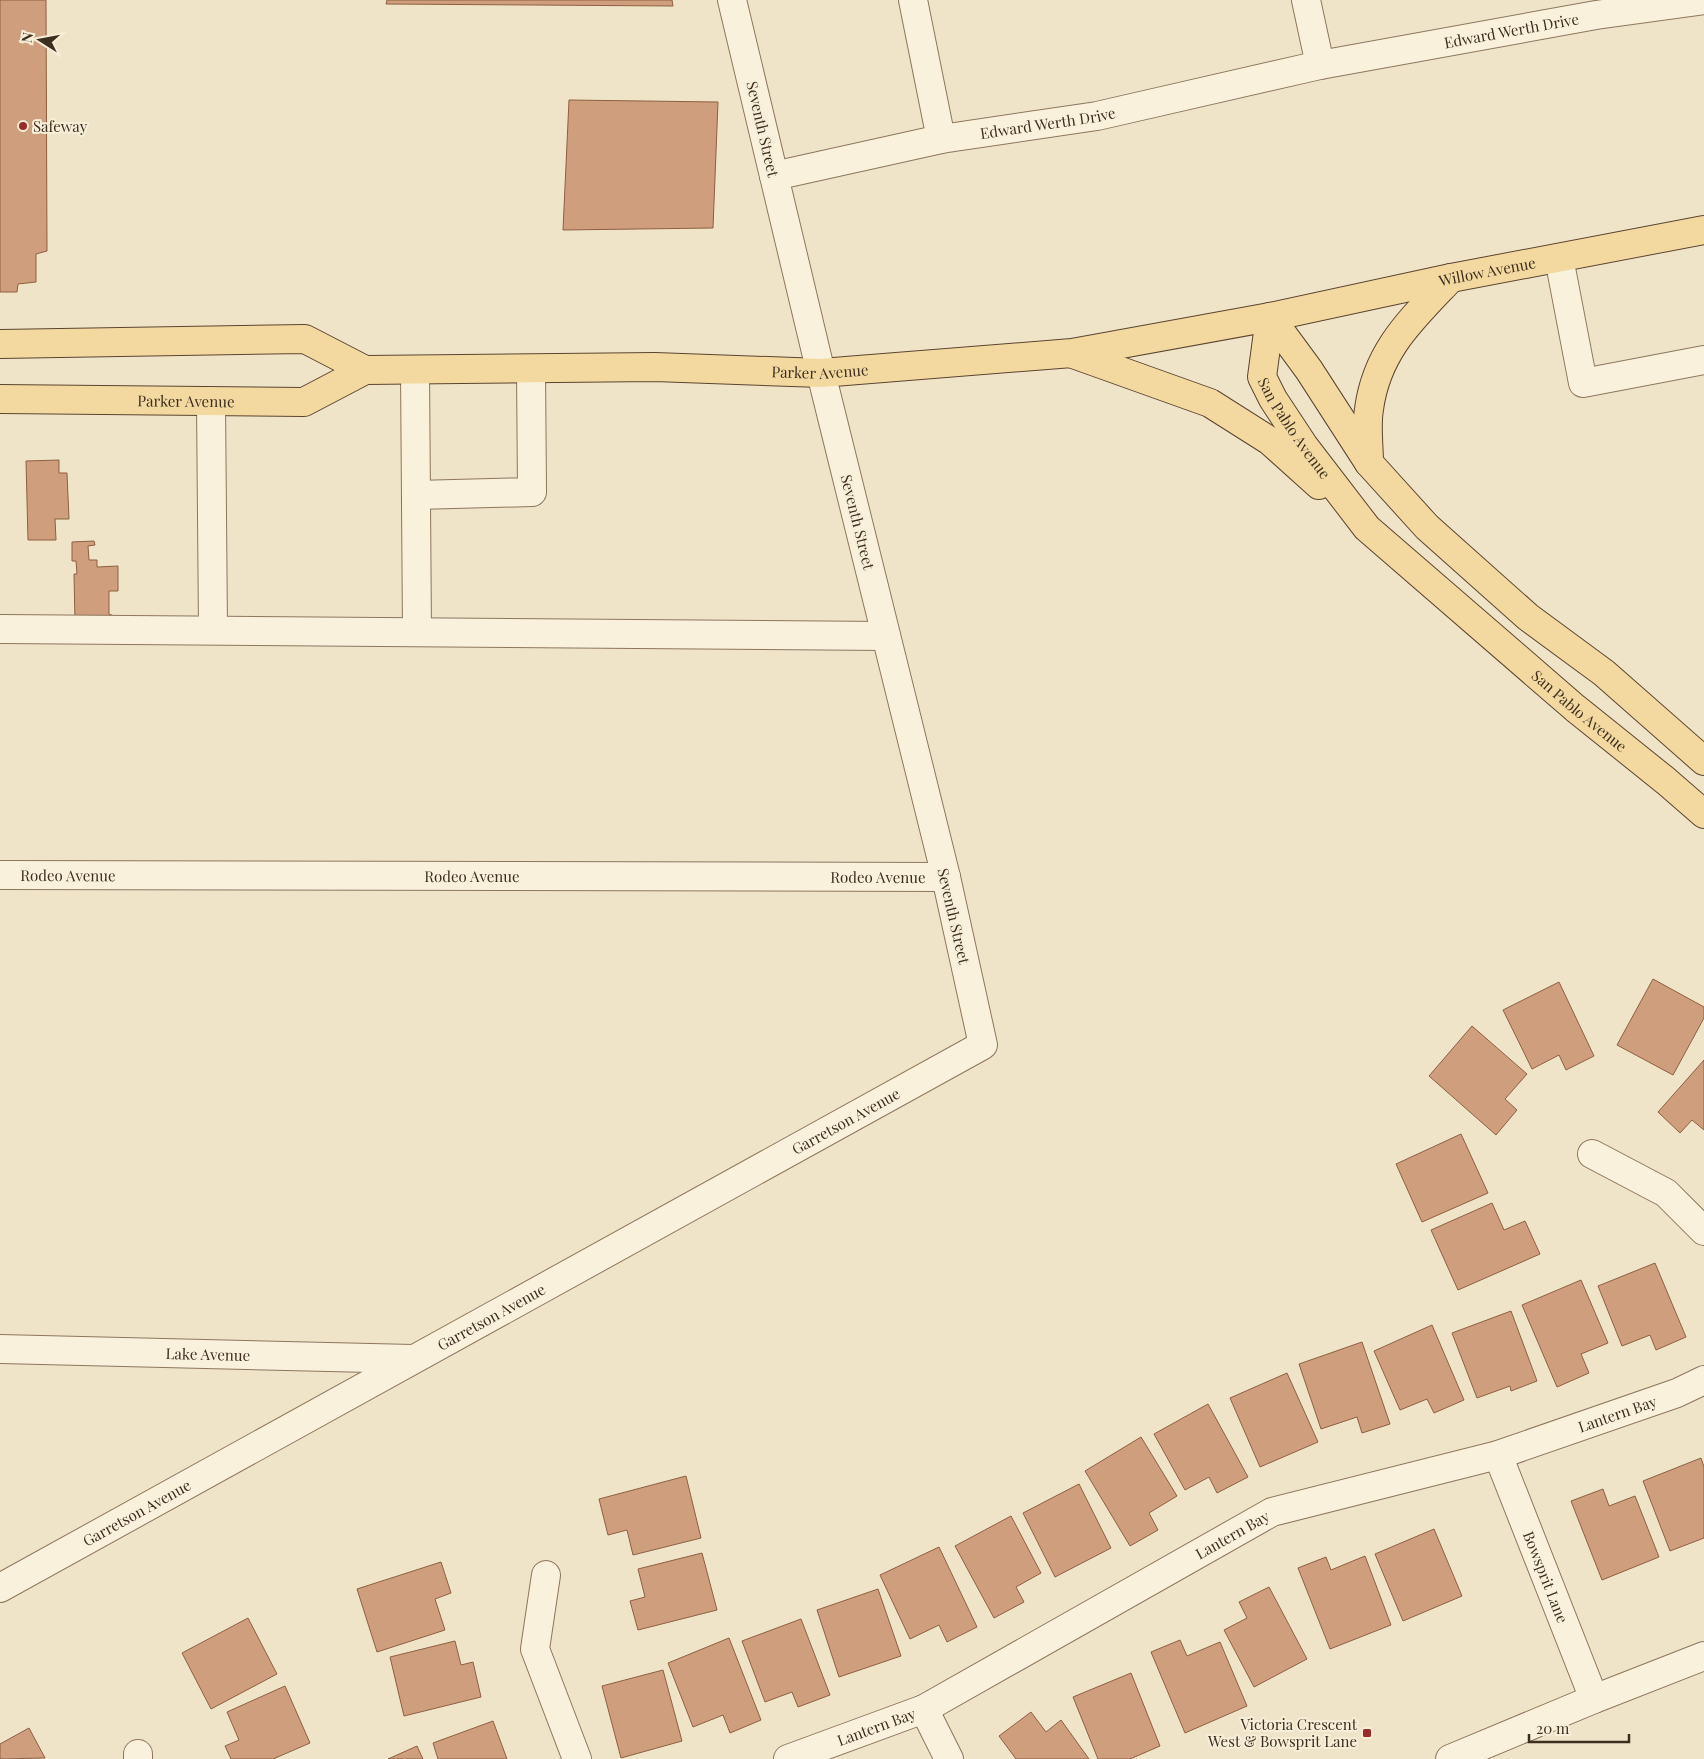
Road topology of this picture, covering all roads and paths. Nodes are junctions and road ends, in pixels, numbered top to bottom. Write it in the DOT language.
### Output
graph roads {
  1 [pos="732,0"];
  2 [pos="913,0"];
  3 [pos="1306,0"];
  4 [pos="1704,0"];
  5 [pos="1595,7"];
  6 [pos="1320,65"];
  7 [pos="940,139"];
  8 [pos="774,176"];
  9 [pos="1704,230"];
  10 [pos="1559,258"];
  11 [pos="1451,278"];
  12 [pos="1270,317"];
  13 [pos="0,344"];
  14 [pos="1072,353"];
  15 [pos="1704,360"];
  16 [pos="531,369"];
  17 [pos="365,370"];
  18 [pos="415,370"];
  19 [pos="821,373"];
  20 [pos="0,399"];
  21 [pos="211,401"];
  22 [pos="1369,463"];
  23 [pos="416,495"];
  24 [pos="1367,528"];
  25 [pos="0,629"];
  26 [pos="212,630"];
  27 [pos="417,632"];
  28 [pos="886,636"];
  29 [pos="1704,761"];
  30 [pos="1704,814"];
  31 [pos="0,875"];
  32 [pos="946,877"];
  33 [pos="983,1045"];
  34 [pos="1592,1154"];
  35 [pos="1704,1232"];
  36 [pos="0,1349"];
  37 [pos="414,1359"];
  38 [pos="1704,1380"];
  39 [pos="1498,1455"];
  40 [pos="546,1575"];
  41 [pos="0,1588"];
  42 [pos="1704,1656"];
  43 [pos="1594,1699"];
  44 [pos="924,1709"];
  45 [pos="577,1759"];
  46 [pos="788,1759"];
  47 [pos="949,1759"];
  48 [pos="1450,1759"];
  1 -- 8 [label="street, Seventh Street"];
  2 -- 7 [label="street"];
  3 -- 6 [label="street"];
  4 -- 5 [label="street, Edward Werth Drive"];
  5 -- 6 [label="street, Edward Werth Drive"];
  6 -- 7 [label="street, Edward Werth Drive"];
  7 -- 8 [label="street, Edward Werth Drive"];
  8 -- 19 [label="street, Seventh Street"];
  9 -- 10 [label="main road, Willow Avenue"];
  10 -- 11 [label="main road, Willow Avenue"];
  10 -- 15 [label="street"];
  11 -- 12 [label="main road, Willow Avenue"];
  11 -- 22 [label="main road"];
  12 -- 14 [label="main road, Parker Avenue"];
  12 -- 22 [label="main road"];
  12 -- 24 [label="main road, San Pablo Avenue"];
  13 -- 17 [label="main road, Parker Avenue"];
  14 -- 19 [label="main road, Parker Avenue"];
  14 -- 24 [label="main road"];
  16 -- 18 [label="main road, Parker Avenue"];
  16 -- 19 [label="main road, Parker Avenue"];
  16 -- 23 [label="street"];
  17 -- 18 [label="main road, Parker Avenue"];
  17 -- 21 [label="main road, Parker Avenue"];
  18 -- 23 [label="street"];
  19 -- 28 [label="street, Seventh Street"];
  20 -- 21 [label="main road, Parker Avenue"];
  21 -- 26 [label="street"];
  22 -- 29 [label="main road"];
  23 -- 27 [label="street"];
  24 -- 30 [label="main road, San Pablo Avenue"];
  25 -- 26 [label="street"];
  26 -- 27 [label="street"];
  27 -- 28 [label="street"];
  28 -- 32 [label="street, Seventh Street"];
  31 -- 32 [label="street, Rodeo Avenue"];
  32 -- 33 [label="street, Seventh Street"];
  33 -- 37 [label="street, Garretson Avenue"];
  34 -- 35 [label="street"];
  36 -- 37 [label="street, Lake Avenue"];
  37 -- 41 [label="street, Garretson Avenue"];
  38 -- 39 [label="street, Lantern Bay"];
  39 -- 43 [label="street, Bowsprit Lane"];
  39 -- 44 [label="street, Lantern Bay"];
  40 -- 45 [label="street"];
  42 -- 43 [label="street"];
  43 -- 48 [label="street"];
  44 -- 46 [label="street, Lantern Bay"];
  44 -- 47 [label="street"];
}
